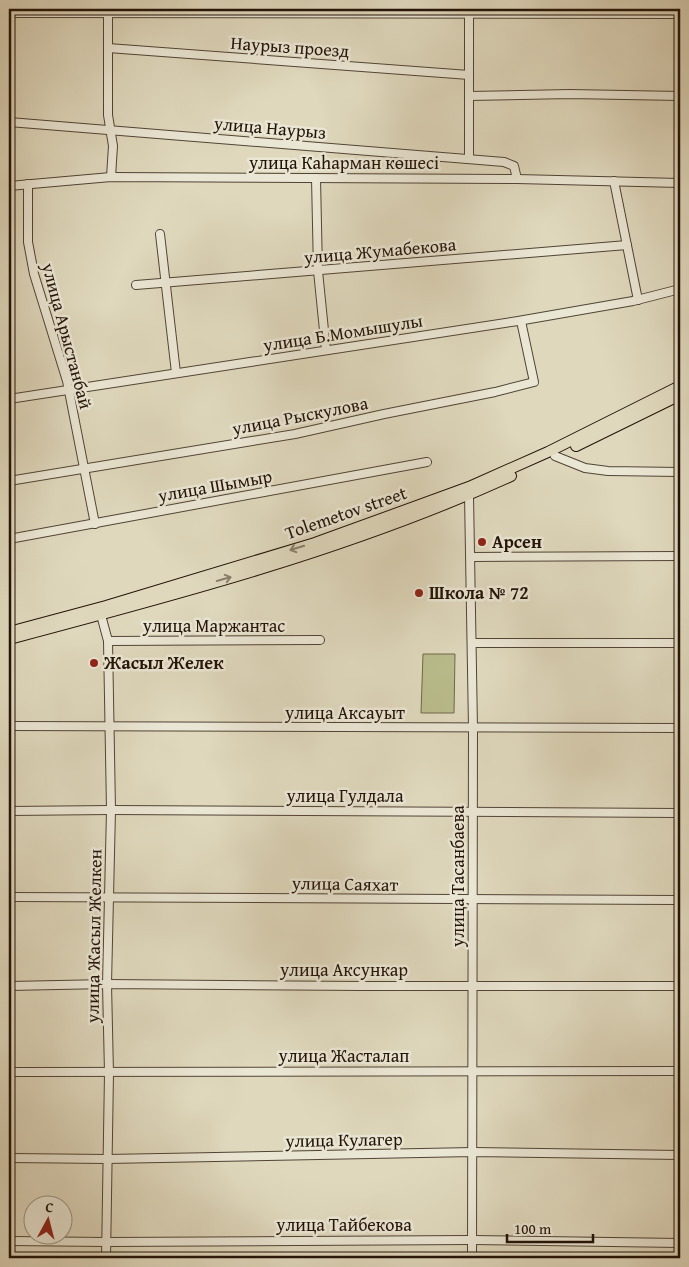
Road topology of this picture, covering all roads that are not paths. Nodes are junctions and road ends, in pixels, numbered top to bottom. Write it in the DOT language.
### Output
graph roads {
  1 [pos="108,11"];
  2 [pos="469,12"];
  3 [pos="9,13"];
  4 [pos="680,14"];
  5 [pos="108,48"];
  6 [pos="470,75"];
  7 [pos="469,96"];
  8 [pos="680,96"];
  9 [pos="9,122"];
  10 [pos="110,130"];
  11 [pos="469,159"];
  12 [pos="111,177"];
  13 [pos="316,178"];
  14 [pos="517,179"];
  15 [pos="614,181"];
  16 [pos="680,183"];
  17 [pos="28,184"];
  18 [pos="9,186"];
  19 [pos="160,234"];
  20 [pos="627,245"];
  21 [pos="318,271"];
  22 [pos="166,283"];
  23 [pos="136,285"];
  24 [pos="680,290"];
  25 [pos="638,300"];
  26 [pos="521,321"];
  27 [pos="326,350"];
  28 [pos="176,373"];
  29 [pos="68,389"];
  30 [pos="679,392"];
  31 [pos="9,399"];
  32 [pos="555,456"];
  33 [pos="427,462"];
  34 [pos="84,469"];
  35 [pos="680,472"];
  36 [pos="9,481"];
  37 [pos="469,495"];
  38 [pos="95,524"];
  39 [pos="9,538"];
  40 [pos="680,556"];
  41 [pos="471,557"];
  42 [pos="101,614"];
  43 [pos="9,632"];
  44 [pos="9,640"];
  45 [pos="320,640"];
  46 [pos="108,641"];
  47 [pos="472,643"];
  48 [pos="680,643"];
  49 [pos="9,726"];
  50 [pos="109,727"];
  51 [pos="474,728"];
  52 [pos="680,728"];
  53 [pos="111,810"];
  54 [pos="9,811"];
  55 [pos="473,812"];
  56 [pos="680,813"];
  57 [pos="108,896"];
  58 [pos="9,897"];
  59 [pos="473,900"];
  60 [pos="680,900"];
  61 [pos="107,984"];
  62 [pos="9,986"];
  63 [pos="680,986"];
  64 [pos="473,987"];
  65 [pos="473,1071"];
  66 [pos="680,1071"];
  67 [pos="9,1072"];
  68 [pos="109,1073"];
  69 [pos="473,1152"];
  70 [pos="680,1155"];
  71 [pos="9,1158"];
  72 [pos="107,1159"];
  73 [pos="9,1240"];
  74 [pos="472,1240"];
  75 [pos="106,1242"];
  76 [pos="680,1243"];
  77 [pos="106,1258"];
  78 [pos="472,1258"];
  1 -- 2 [label="street"];
  1 -- 3 [label="street"];
  1 -- 5 [label="street"];
  2 -- 4 [label="street"];
  2 -- 6 [label="street"];
  5 -- 6 [label="street, Наурыз проезд"];
  5 -- 10 [label="street"];
  6 -- 7 [label="street"];
  7 -- 8 [label="street"];
  7 -- 11 [label="street"];
  9 -- 10 [label="street, улица Наурыз"];
  10 -- 11 [label="street, улица Наурыз"];
  10 -- 12 [label="street"];
  11 -- 14 [label="street, улица Наурыз"];
  12 -- 13 [label="street, улица Каһарман көшесі"];
  12 -- 17 [label="street, улица Каһарман көшесі"];
  13 -- 14 [label="street, улица Каһарман көшесі"];
  13 -- 21 [label="street"];
  14 -- 15 [label="street, улица Каһарман көшесі"];
  15 -- 16 [label="street, улица Каһарман көшесі"];
  15 -- 20 [label="street"];
  17 -- 18 [label="street, улица Каһарман көшесі"];
  17 -- 29 [label="street, улица Арыстанбай"];
  19 -- 22 [label="street"];
  20 -- 21 [label="street, улица Жумабекова"];
  20 -- 25 [label="street"];
  21 -- 22 [label="street, улица Жумабекова"];
  21 -- 27 [label="street"];
  22 -- 23 [label="street, улица Жумабекова"];
  22 -- 28 [label="street"];
  24 -- 25 [label="street, улица Б.Момышулы"];
  25 -- 26 [label="street, улица Б.Момышулы"];
  26 -- 27 [label="street, улица Б.Момышулы"];
  26 -- 34 [label="street, улица Рыскулова"];
  27 -- 28 [label="street, улица Б.Момышулы"];
  28 -- 29 [label="street, улица Б.Момышулы"];
  29 -- 31 [label="street, улица Б.Момышулы"];
  29 -- 34 [label="street, улица Арыстанбай"];
  30 -- 32 [label="main road, Tolemetov street"];
  30 -- 43 [label="main road, Tolemetov street, one-way"];
  32 -- 35 [label="street"];
  32 -- 37 [label="main road, Tolemetov street"];
  33 -- 38 [label="street, улица Шымыр"];
  34 -- 36 [label="street, улица Рыскулова"];
  34 -- 38 [label="street, улица Арыстанбай"];
  37 -- 41 [label="street, улица Тасанбаева"];
  42 -- 37 [label="main road, Tolemetov street, one-way"];
  38 -- 39 [label="street, улица Шымыр"];
  40 -- 41 [label="street"];
  41 -- 47 [label="street, улица Тасанбаева"];
  42 -- 44 [label="main road, Tolemetov street"];
  42 -- 46 [label="street, улица Жасыл Желкен"];
  45 -- 46 [label="street, улица Маржантас"];
  46 -- 50 [label="street, улица Жасыл Желкен"];
  47 -- 48 [label="street"];
  47 -- 51 [label="street, улица Тасанбаева"];
  49 -- 50 [label="street, улица Аксауыт"];
  50 -- 51 [label="street, улица Аксауыт"];
  50 -- 53 [label="street, улица Жасыл Желкен"];
  51 -- 52 [label="street, улица Аксауыт"];
  51 -- 55 [label="street, улица Тасанбаева"];
  53 -- 54 [label="street, улица Гулдала"];
  53 -- 55 [label="street, улица Гулдала"];
  53 -- 57 [label="street, улица Жасыл Желкен"];
  55 -- 56 [label="street, улица Гулдала"];
  55 -- 59 [label="street, улица Тасанбаева"];
  57 -- 58 [label="street, улица Саяхат"];
  57 -- 59 [label="street, улица Саяхат"];
  57 -- 61 [label="street, улица Жасыл Желкен"];
  59 -- 60 [label="street, улица Саяхат"];
  59 -- 64 [label="street, улица Тасанбаева"];
  61 -- 62 [label="street, улица Аксункар"];
  61 -- 64 [label="street, улица Аксункар"];
  61 -- 68 [label="street, улица Жасыл Желкен"];
  63 -- 64 [label="street, улица Аксункар"];
  64 -- 65 [label="street, улица Тасанбаева"];
  65 -- 66 [label="street, улица Жасталап"];
  65 -- 68 [label="street, улица Жасталап"];
  65 -- 69 [label="street, улица Тасанбаева"];
  67 -- 68 [label="street, улица Жасталап"];
  68 -- 72 [label="street, улица Жасыл Желкен"];
  69 -- 70 [label="street, улица Кулагер"];
  69 -- 72 [label="street, улица Кулагер"];
  69 -- 74 [label="street, улица Тасанбаева"];
  71 -- 72 [label="street, улица Кулагер"];
  72 -- 75 [label="street, улица Жасыл Желкен"];
  73 -- 75 [label="street, улица Тайбекова"];
  74 -- 75 [label="street, улица Тайбекова"];
  74 -- 76 [label="street, улица Тайбекова"];
  74 -- 78 [label="street, улица Тасанбаева"];
  75 -- 77 [label="street, улица Жасыл Желкен"];
}
